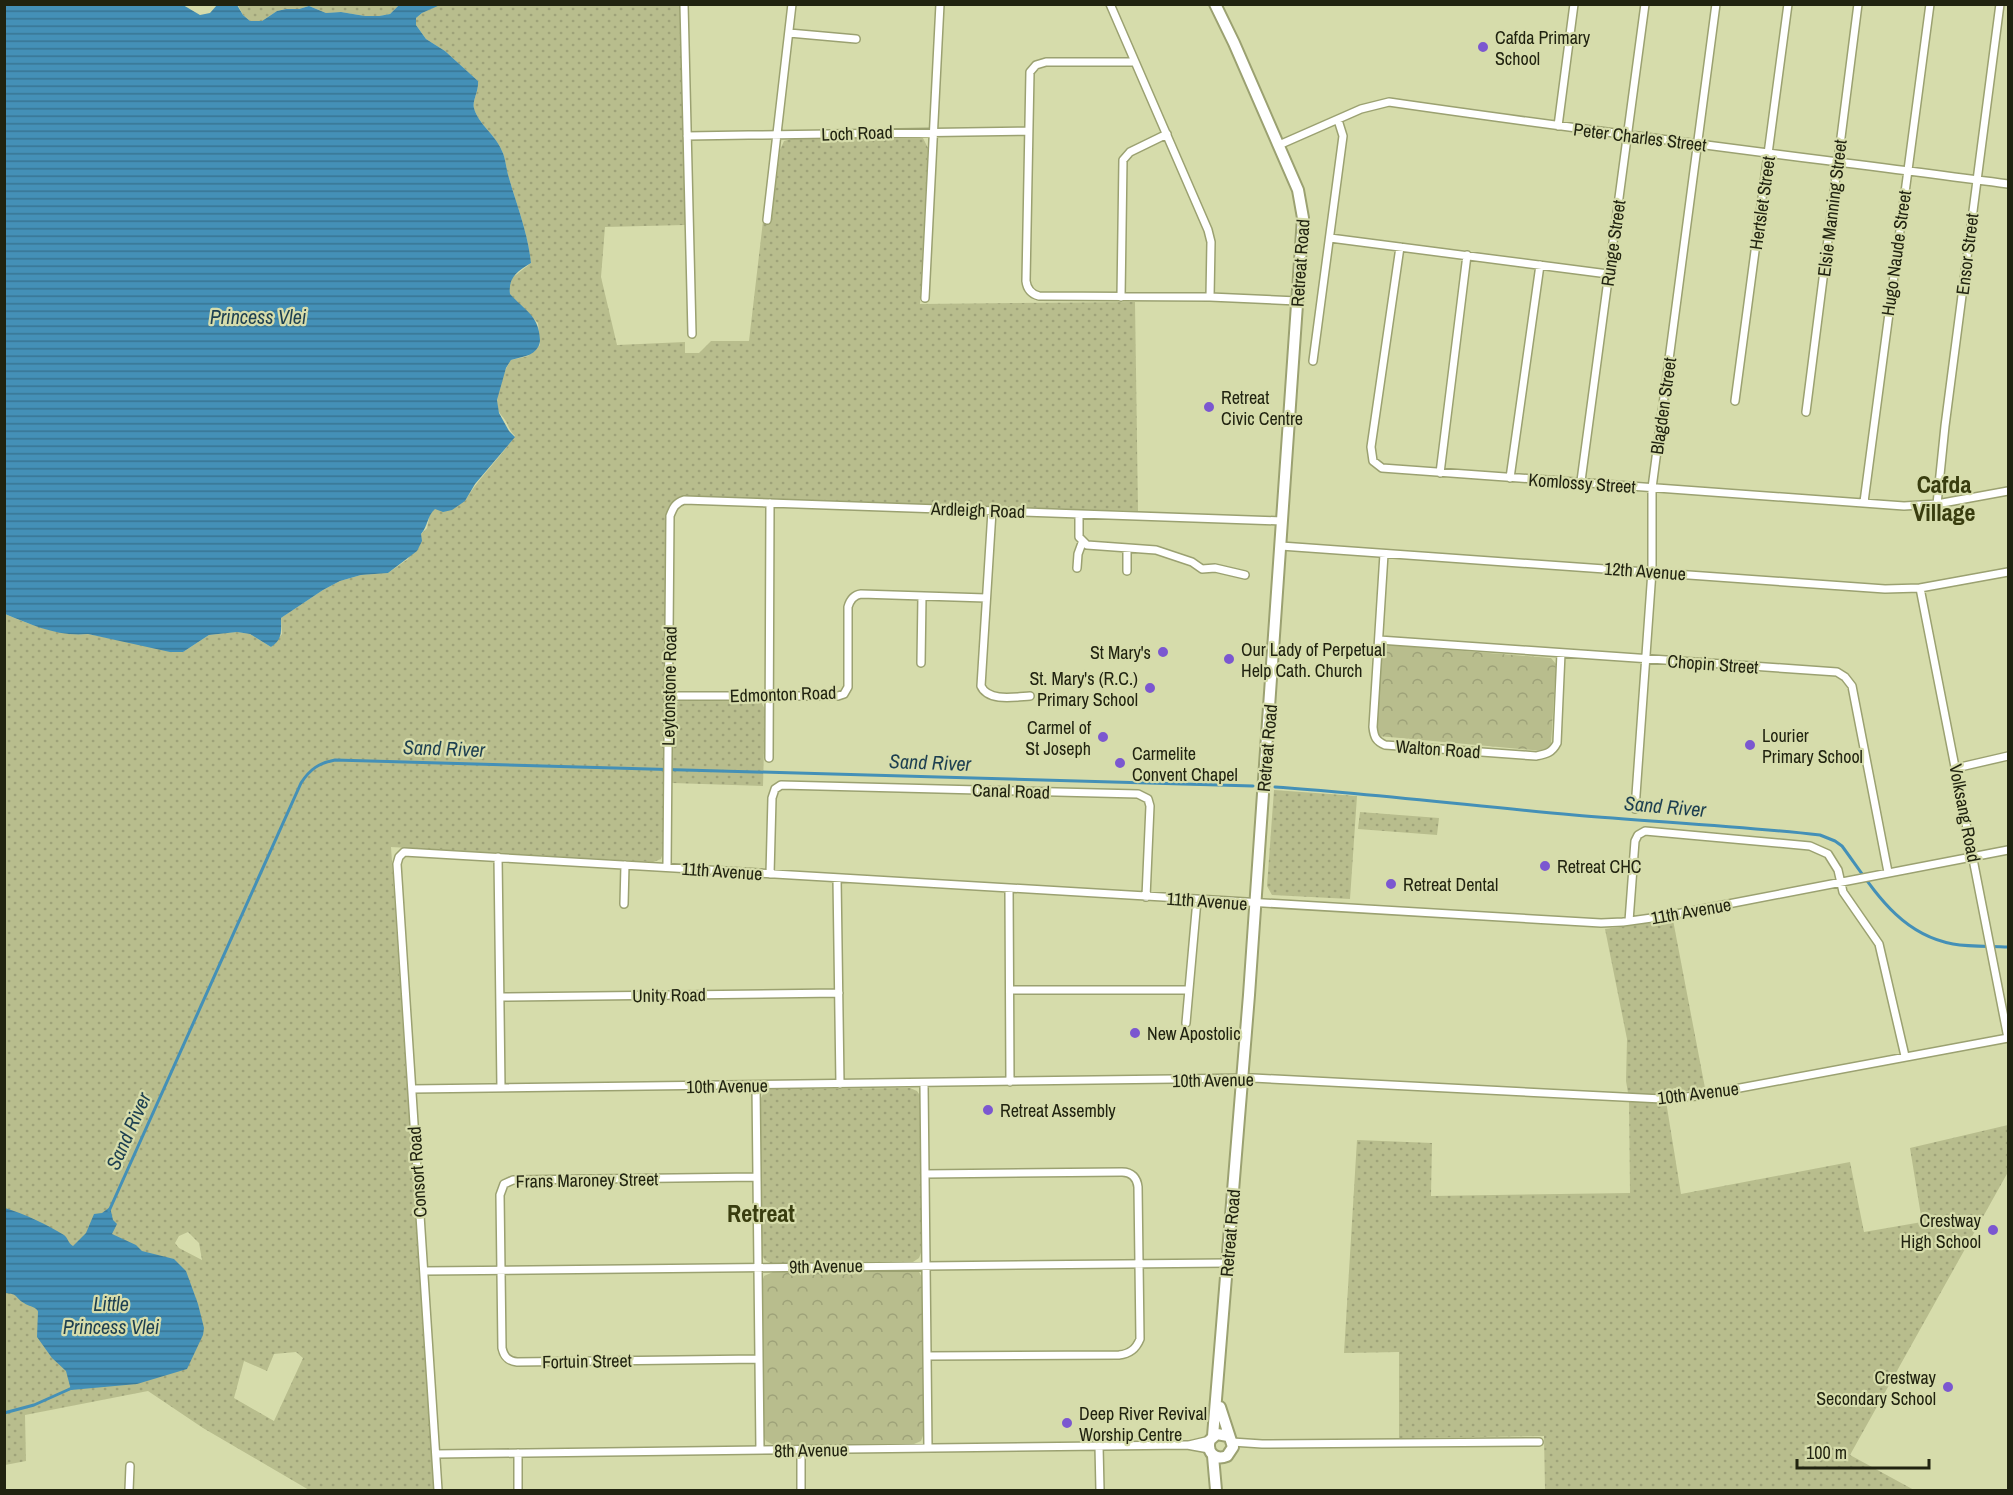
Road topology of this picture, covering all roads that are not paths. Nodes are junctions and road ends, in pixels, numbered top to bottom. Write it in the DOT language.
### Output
graph roads {
  1 [pos="684,4"];
  2 [pos="792,4"];
  3 [pos="940,4"];
  4 [pos="1110,4"];
  5 [pos="1215,4"];
  6 [pos="1221,4"];
  7 [pos="1574,4"];
  8 [pos="1646,4"];
  9 [pos="1716,4"];
  10 [pos="1788,4"];
  11 [pos="1858,4"];
  12 [pos="1930,4"];
  13 [pos="2000,4"];
  14 [pos="789,33"];
  15 [pos="856,39"];
  16 [pos="1234,43"];
  17 [pos="1135,62"];
  18 [pos="1338,120"];
  19 [pos="1558,126"];
  20 [pos="934,130"];
  21 [pos="1028,130"];
  22 [pos="1167,134"];
  23 [pos="777,135"];
  24 [pos="687,136"];
  25 [pos="1628,136"];
  26 [pos="1698,144"];
  27 [pos="1279,145"];
  28 [pos="1768,154"];
  29 [pos="1838,161"];
  30 [pos="1908,171"];
  31 [pos="1977,180"];
  32 [pos="2008,184"];
  33 [pos="767,219"];
  34 [pos="1330,238"];
  35 [pos="1400,247"];
  36 [pos="1467,255"];
  37 [pos="1540,265"];
  38 [pos="1608,274"];
  39 [pos="1120,297"];
  40 [pos="1209,297"];
  41 [pos="925,298"];
  42 [pos="1298,301"];
  43 [pos="692,334"];
  44 [pos="1312,361"];
  45 [pos="1735,401"];
  46 [pos="1806,412"];
  47 [pos="1440,473"];
  48 [pos="1510,478"];
  49 [pos="1581,481"];
  50 [pos="1652,488"];
  51 [pos="2008,491"];
  52 [pos="1864,502"];
  53 [pos="770,504"];
  54 [pos="1937,504"];
  55 [pos="675,505"];
  56 [pos="992,511"];
  57 [pos="1079,514"];
  58 [pos="1282,521"];
  59 [pos="1083,543"];
  60 [pos="1281,546"];
  61 [pos="1127,548"];
  62 [pos="1384,554"];
  63 [pos="1077,568"];
  64 [pos="1127,570"];
  65 [pos="1652,571"];
  66 [pos="2008,572"];
  67 [pos="1245,575"];
  68 [pos="1920,588"];
  69 [pos="922,596"];
  70 [pos="986,598"];
  71 [pos="1379,640"];
  72 [pos="1562,653"];
  73 [pos="1646,660"];
  74 [pos="921,663"];
  75 [pos="669,696"];
  76 [pos="769,696"];
  77 [pos="1030,696"];
  78 [pos="2008,756"];
  79 [pos="769,758"];
  80 [pos="1956,768"];
  81 [pos="1635,809"];
  82 [pos="2008,850"];
  83 [pos="400,855"];
  84 [pos="498,857"];
  85 [pos="1973,857"];
  86 [pos="625,865"];
  87 [pos="667,867"];
  88 [pos="1888,873"];
  89 [pos="770,874"];
  90 [pos="837,878"];
  91 [pos="1845,882"];
  92 [pos="1009,889"];
  93 [pos="1146,897"];
  94 [pos="1197,900"];
  95 [pos="624,904"];
  96 [pos="1254,904"];
  97 [pos="1629,921"];
  98 [pos="1010,990"];
  99 [pos="1189,990"];
  100 [pos="839,993"];
  101 [pos="500,997"];
  102 [pos="1186,1023"];
  103 [pos="2008,1038"];
  104 [pos="1905,1056"];
  105 [pos="1242,1079"];
  106 [pos="1010,1083"];
  107 [pos="840,1084"];
  108 [pos="924,1084"];
  109 [pos="756,1085"];
  110 [pos="501,1088"];
  111 [pos="412,1089"];
  112 [pos="925,1174"];
  113 [pos="757,1177"];
  114 [pos="1139,1263"];
  115 [pos="1228,1263"];
  116 [pos="926,1265"];
  117 [pos="758,1268"];
  118 [pos="502,1270"];
  119 [pos="424,1271"];
  120 [pos="927,1356"];
  121 [pos="759,1359"];
  122 [pos="1218,1395"];
  123 [pos="1539,1442"];
  124 [pos="1211,1445"];
  125 [pos="1099,1446"];
  126 [pos="1229,1446"];
  127 [pos="928,1448"];
  128 [pos="760,1450"];
  129 [pos="801,1450"];
  130 [pos="518,1453"];
  131 [pos="436,1454"];
  132 [pos="130,1466"];
  133 [pos="1216,1490"];
  134 [pos="129,1491"];
  135 [pos="438,1491"];
  136 [pos="518,1491"];
  137 [pos="801,1491"];
  138 [pos="1100,1491"];
  1 -- 24 [label="street"];
  2 -- 14 [label="street"];
  3 -- 20 [label="street"];
  4 -- 17 [label="street"];
  5 -- 16 [label="main road, Retreat Road"];
  6 -- 16 [label="main road, Retreat Road"];
  7 -- 19 [label="street"];
  8 -- 25 [label="street, Runge Street"];
  9 -- 26 [label="street, Blagden Street"];
  10 -- 28 [label="street, Hertslet Street"];
  11 -- 29 [label="street, Elsie Manning Street"];
  12 -- 30 [label="street, Hugo Naude Street"];
  13 -- 31 [label="street, Ensor Street"];
  14 -- 15 [label="street"];
  14 -- 23 [label="street"];
  16 -- 27 [label="main road, Retreat Road"];
  17 -- 21 [label="street"];
  17 -- 22 [label="street"];
  18 -- 19 [label="street, Peter Charles Street"];
  18 -- 27 [label="street, Peter Charles Street"];
  18 -- 34 [label="street"];
  19 -- 25 [label="street, Peter Charles Street"];
  20 -- 21 [label="street, Loch Road"];
  20 -- 23 [label="street, Loch Road"];
  20 -- 41 [label="street"];
  21 -- 39 [label="street"];
  22 -- 39 [label="street"];
  22 -- 40 [label="street"];
  23 -- 24 [label="street, Loch Road"];
  23 -- 33 [label="street"];
  24 -- 43 [label="street"];
  25 -- 26 [label="street, Peter Charles Street"];
  25 -- 38 [label="street, Runge Street"];
  26 -- 28 [label="street, Peter Charles Street"];
  26 -- 50 [label="street, Blagden Street"];
  27 -- 42 [label="main road, Retreat Road"];
  28 -- 29 [label="street, Peter Charles Street"];
  28 -- 45 [label="street, Hertslet Street"];
  29 -- 30 [label="street, Peter Charles Street"];
  29 -- 46 [label="street, Elsie Manning Street"];
  30 -- 31 [label="street, Peter Charles Street"];
  30 -- 52 [label="street, Hugo Naude Street"];
  31 -- 32 [label="street, Peter Charles Street"];
  31 -- 54 [label="street, Ensor Street"];
  34 -- 35 [label="street"];
  34 -- 44 [label="street"];
  35 -- 36 [label="street"];
  35 -- 47 [label="street, Komlossy Street"];
  36 -- 37 [label="street"];
  36 -- 47 [label="street"];
  37 -- 38 [label="street"];
  37 -- 48 [label="street"];
  38 -- 49 [label="street, Runge Street"];
  39 -- 40 [label="street"];
  40 -- 42 [label="street"];
  42 -- 58 [label="main road, Retreat Road"];
  47 -- 48 [label="street, Komlossy Street"];
  48 -- 49 [label="street, Komlossy Street"];
  49 -- 50 [label="street, Komlossy Street"];
  50 -- 52 [label="street, Komlossy Street"];
  50 -- 65 [label="street, Blagden Street"];
  51 -- 54 [label="street, Komlossy Street"];
  52 -- 54 [label="street, Komlossy Street"];
  53 -- 55 [label="street, Ardleigh Road"];
  53 -- 56 [label="street, Ardleigh Road"];
  53 -- 76 [label="street"];
  55 -- 75 [label="street, Leytonstone Road"];
  56 -- 57 [label="street, Ardleigh Road"];
  56 -- 70 [label="street"];
  57 -- 58 [label="street, Ardleigh Road"];
  57 -- 59 [label="street"];
  58 -- 60 [label="main road, Retreat Road"];
  59 -- 61 [label="street"];
  59 -- 63 [label="street"];
  60 -- 62 [label="street, 12th Avenue"];
  60 -- 96 [label="main road, Retreat Road"];
  61 -- 64 [label="street"];
  61 -- 67 [label="street"];
  62 -- 65 [label="street, 12th Avenue"];
  62 -- 71 [label="street, Walton Road"];
  65 -- 68 [label="street, 12th Avenue"];
  65 -- 73 [label="street, Blagden Street"];
  66 -- 68 [label="street, 12th Avenue"];
  68 -- 80 [label="street, Volksang Road"];
  69 -- 70 [label="street, Edmonton Road"];
  69 -- 74 [label="street"];
  69 -- 76 [label="street, Edmonton Road"];
  70 -- 77 [label="street"];
  71 -- 72 [label="street, Chopin Street"];
  71 -- 72 [label="street, Walton Road"];
  72 -- 73 [label="street, Chopin Street"];
  73 -- 81 [label="street, Blagden Street"];
  73 -- 88 [label="street, Chopin Street"];
  75 -- 76 [label="street, Edmonton Road"];
  75 -- 87 [label="street, Leytonstone Road"];
  76 -- 79 [label="street"];
  78 -- 80 [label="street"];
  80 -- 85 [label="street, Volksang Road"];
  82 -- 85 [label="street, 11th Avenue"];
  83 -- 84 [label="street, 11th Avenue"];
  83 -- 111 [label="street, Consort Road"];
  84 -- 86 [label="street, 11th Avenue"];
  84 -- 101 [label="street"];
  85 -- 88 [label="street, 11th Avenue"];
  85 -- 103 [label="street, Volksang Road"];
  86 -- 87 [label="street, 11th Avenue"];
  86 -- 95 [label="street"];
  87 -- 89 [label="street, 11th Avenue"];
  88 -- 91 [label="street, 11th Avenue"];
  89 -- 90 [label="street, 11th Avenue"];
  89 -- 93 [label="street, Canal Road"];
  90 -- 92 [label="street, 11th Avenue"];
  90 -- 100 [label="street"];
  91 -- 97 [label="street, 11th Avenue"];
  91 -- 97 [label="street"];
  91 -- 104 [label="street"];
  92 -- 93 [label="street, 11th Avenue"];
  92 -- 98 [label="street"];
  93 -- 94 [label="street, 11th Avenue"];
  94 -- 96 [label="street, 11th Avenue"];
  94 -- 99 [label="street"];
  96 -- 97 [label="street, 11th Avenue"];
  96 -- 105 [label="main road, Retreat Road"];
  98 -- 99 [label="street"];
  98 -- 106 [label="street"];
  99 -- 102 [label="street"];
  100 -- 101 [label="street, Unity Road"];
  100 -- 107 [label="street"];
  101 -- 110 [label="street"];
  103 -- 104 [label="street, 10th Avenue"];
  104 -- 105 [label="street, 10th Avenue"];
  105 -- 106 [label="street, 10th Avenue"];
  105 -- 115 [label="main road, Retreat Road"];
  106 -- 108 [label="street, 10th Avenue"];
  107 -- 108 [label="street, 10th Avenue"];
  107 -- 109 [label="street, 10th Avenue"];
  108 -- 112 [label="street"];
  109 -- 110 [label="street, 10th Avenue"];
  109 -- 113 [label="street"];
  110 -- 111 [label="street, 10th Avenue"];
  111 -- 119 [label="street, Consort Road"];
  112 -- 114 [label="street"];
  112 -- 116 [label="street"];
  113 -- 117 [label="street"];
  113 -- 118 [label="street, Frans Maroney Street"];
  114 -- 115 [label="street, 9th Avenue"];
  114 -- 116 [label="street, 9th Avenue"];
  114 -- 120 [label="street"];
  115 -- 122 [label="main road, Retreat Road"];
  116 -- 117 [label="street, 9th Avenue"];
  116 -- 120 [label="street"];
  117 -- 118 [label="street, 9th Avenue"];
  117 -- 121 [label="street"];
  118 -- 119 [label="street, 9th Avenue"];
  118 -- 121 [label="street, Fortuin Street"];
  119 -- 131 [label="street, Consort Road"];
  120 -- 127 [label="street"];
  121 -- 128 [label="street"];
  122 -- 124 [label="main road, Retreat Road"];
  122 -- 126 [label="main road, Retreat Road"];
  123 -- 126 [label="street"];
  124 -- 125 [label="street, 8th Avenue"];
  124 -- 126 [label="main road"];
  124 -- 126 [label="main road"];
  124 -- 133 [label="main road, Retreat Road"];
  125 -- 127 [label="street, 8th Avenue"];
  125 -- 138 [label="street"];
  126 -- 133 [label="main road, Retreat Road"];
  127 -- 129 [label="street, 8th Avenue"];
  128 -- 129 [label="street, 8th Avenue"];
  128 -- 130 [label="street, 8th Avenue"];
  129 -- 137 [label="street"];
  130 -- 131 [label="street, 8th Avenue"];
  130 -- 136 [label="street"];
  131 -- 135 [label="street, Consort Road"];
  132 -- 134 [label="street"];
}
